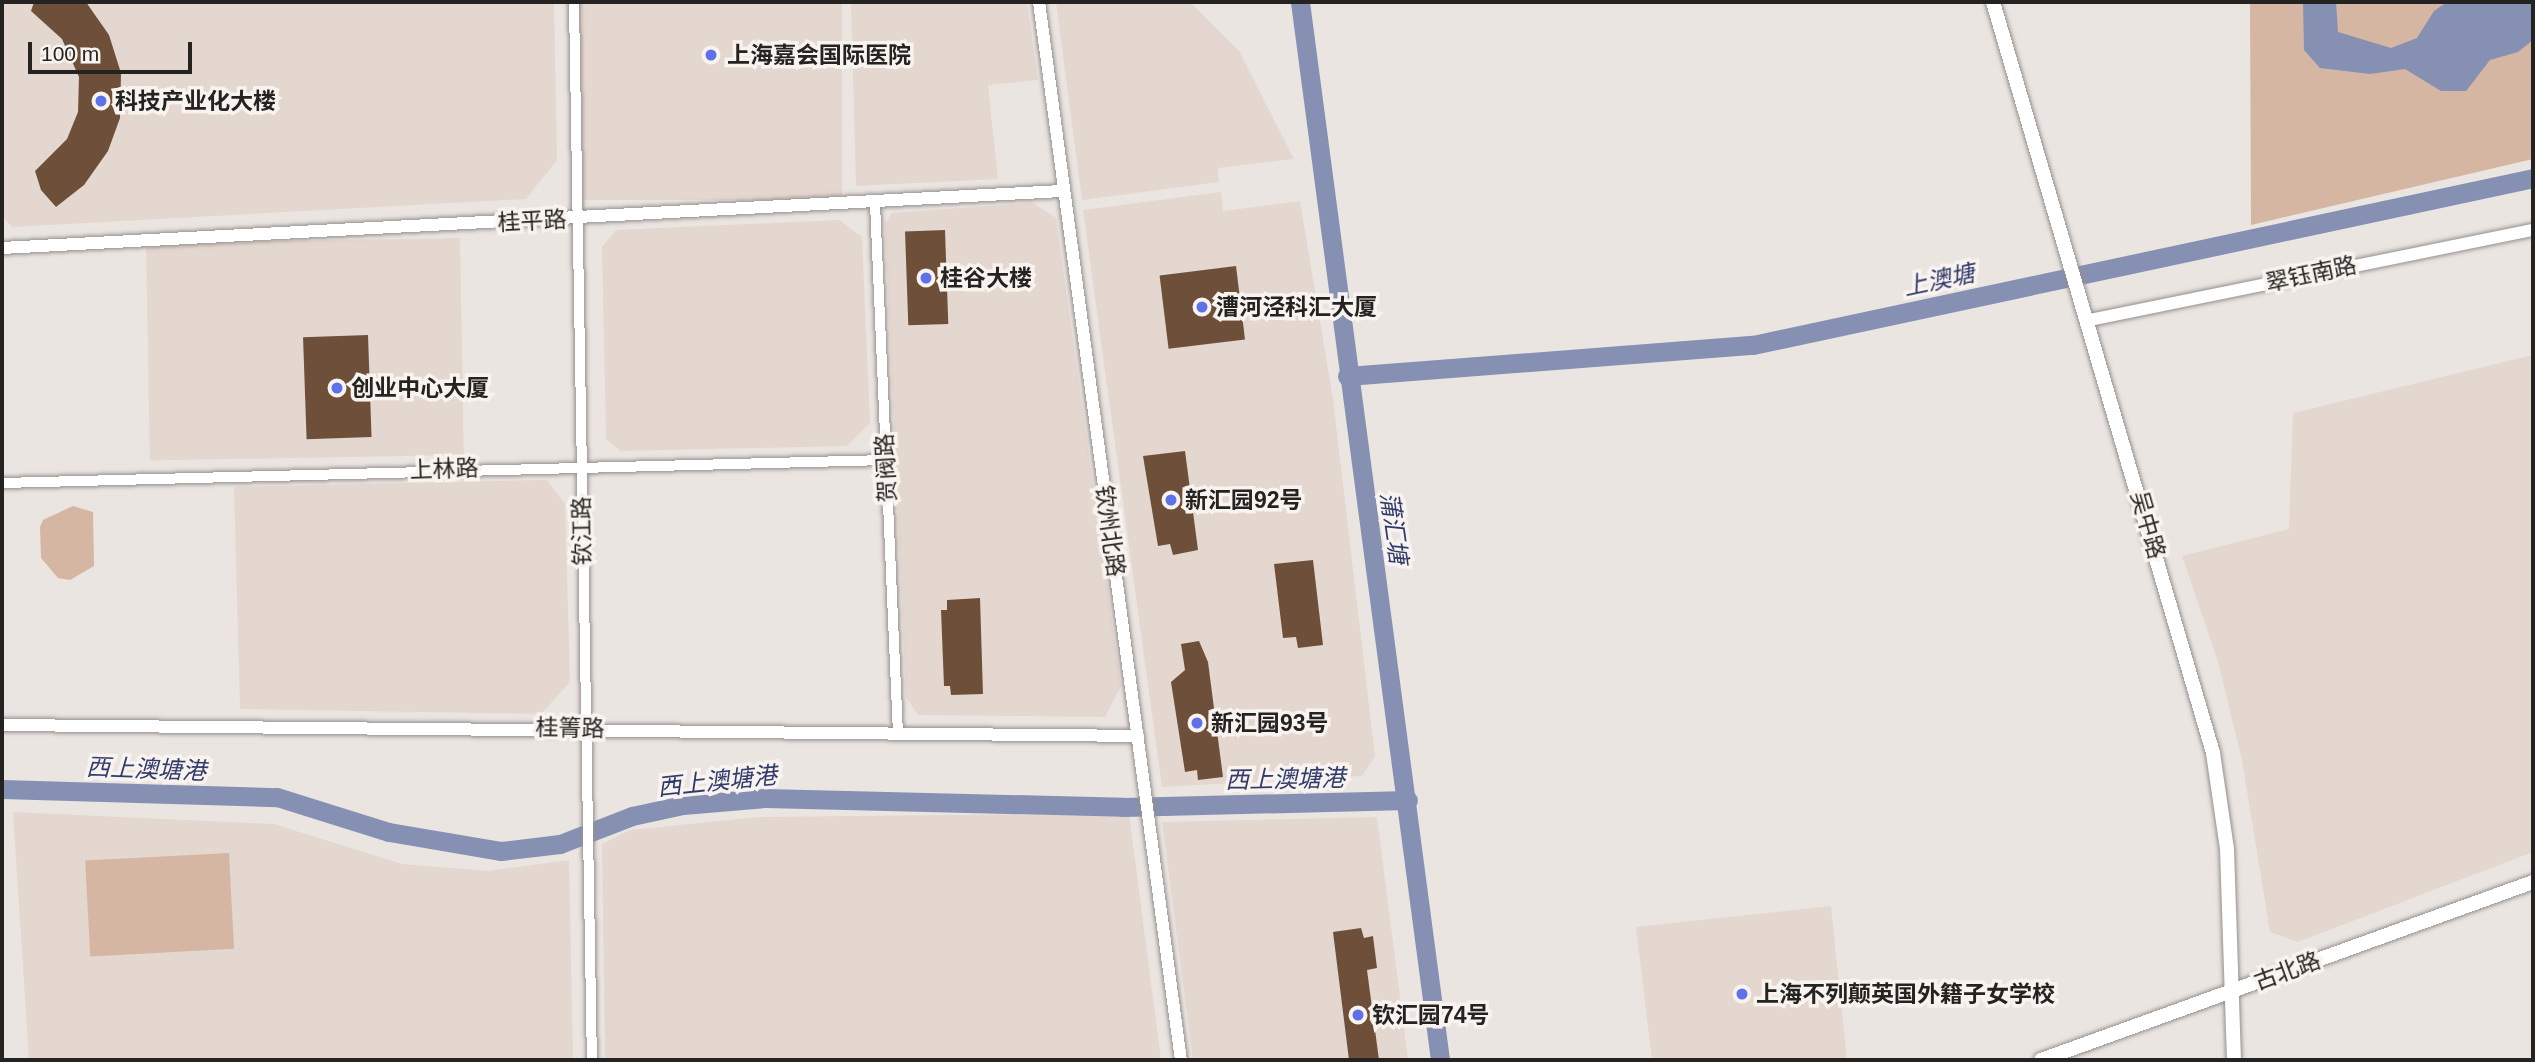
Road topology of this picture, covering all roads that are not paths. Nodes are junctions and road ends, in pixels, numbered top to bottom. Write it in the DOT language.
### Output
graph roads {
  1 [pos="574,2"];
  2 [pos="1039,2"];
  3 [pos="1993,2"];
  4 [pos="1063,191"];
  5 [pos="875,203"];
  6 [pos="577,219"];
  7 [pos="2533,230"];
  8 [pos="2,248"];
  9 [pos="2090,320"];
  10 [pos="886,460"];
  11 [pos="581,465"];
  12 [pos="2,483"];
  13 [pos="2,725"];
  14 [pos="586,728"];
  15 [pos="898,733"];
  16 [pos="1138,736"];
  17 [pos="2533,882"];
  18 [pos="2233,991"];
  19 [pos="592,1060"];
  20 [pos="1181,1060"];
  21 [pos="2041,1060"];
  22 [pos="2234,1060"];
  1 -- 6 [label="street, 钦江路"];
  2 -- 4 [label="street, 钦州北路"];
  3 -- 9 [label="main road, 吴中路"];
  4 -- 5 [label="street, 桂平路"];
  4 -- 16 [label="street, 钦州北路"];
  5 -- 6 [label="street, 桂平路"];
  5 -- 10 [label="street, 贺阀路"];
  6 -- 8 [label="street, 桂平路"];
  6 -- 11 [label="street, 钦江路"];
  7 -- 9 [label="street, 翠钰南路"];
  9 -- 18 [label="main road, 吴中路"];
  10 -- 11 [label="street, 上林路"];
  10 -- 15 [label="street, 贺阀路"];
  11 -- 12 [label="street, 上林路"];
  11 -- 14 [label="street, 钦江路"];
  13 -- 14 [label="street, 桂箐路"];
  14 -- 15 [label="street, 桂箐路"];
  14 -- 19 [label="street, 钦江路"];
  15 -- 16 [label="street, 桂箐路"];
  16 -- 20 [label="street, 钦州北路"];
  17 -- 18 [label="main road, 古北路"];
  18 -- 21 [label="main road, 古北路"];
  18 -- 22 [label="main road, 吴中路"];
}
